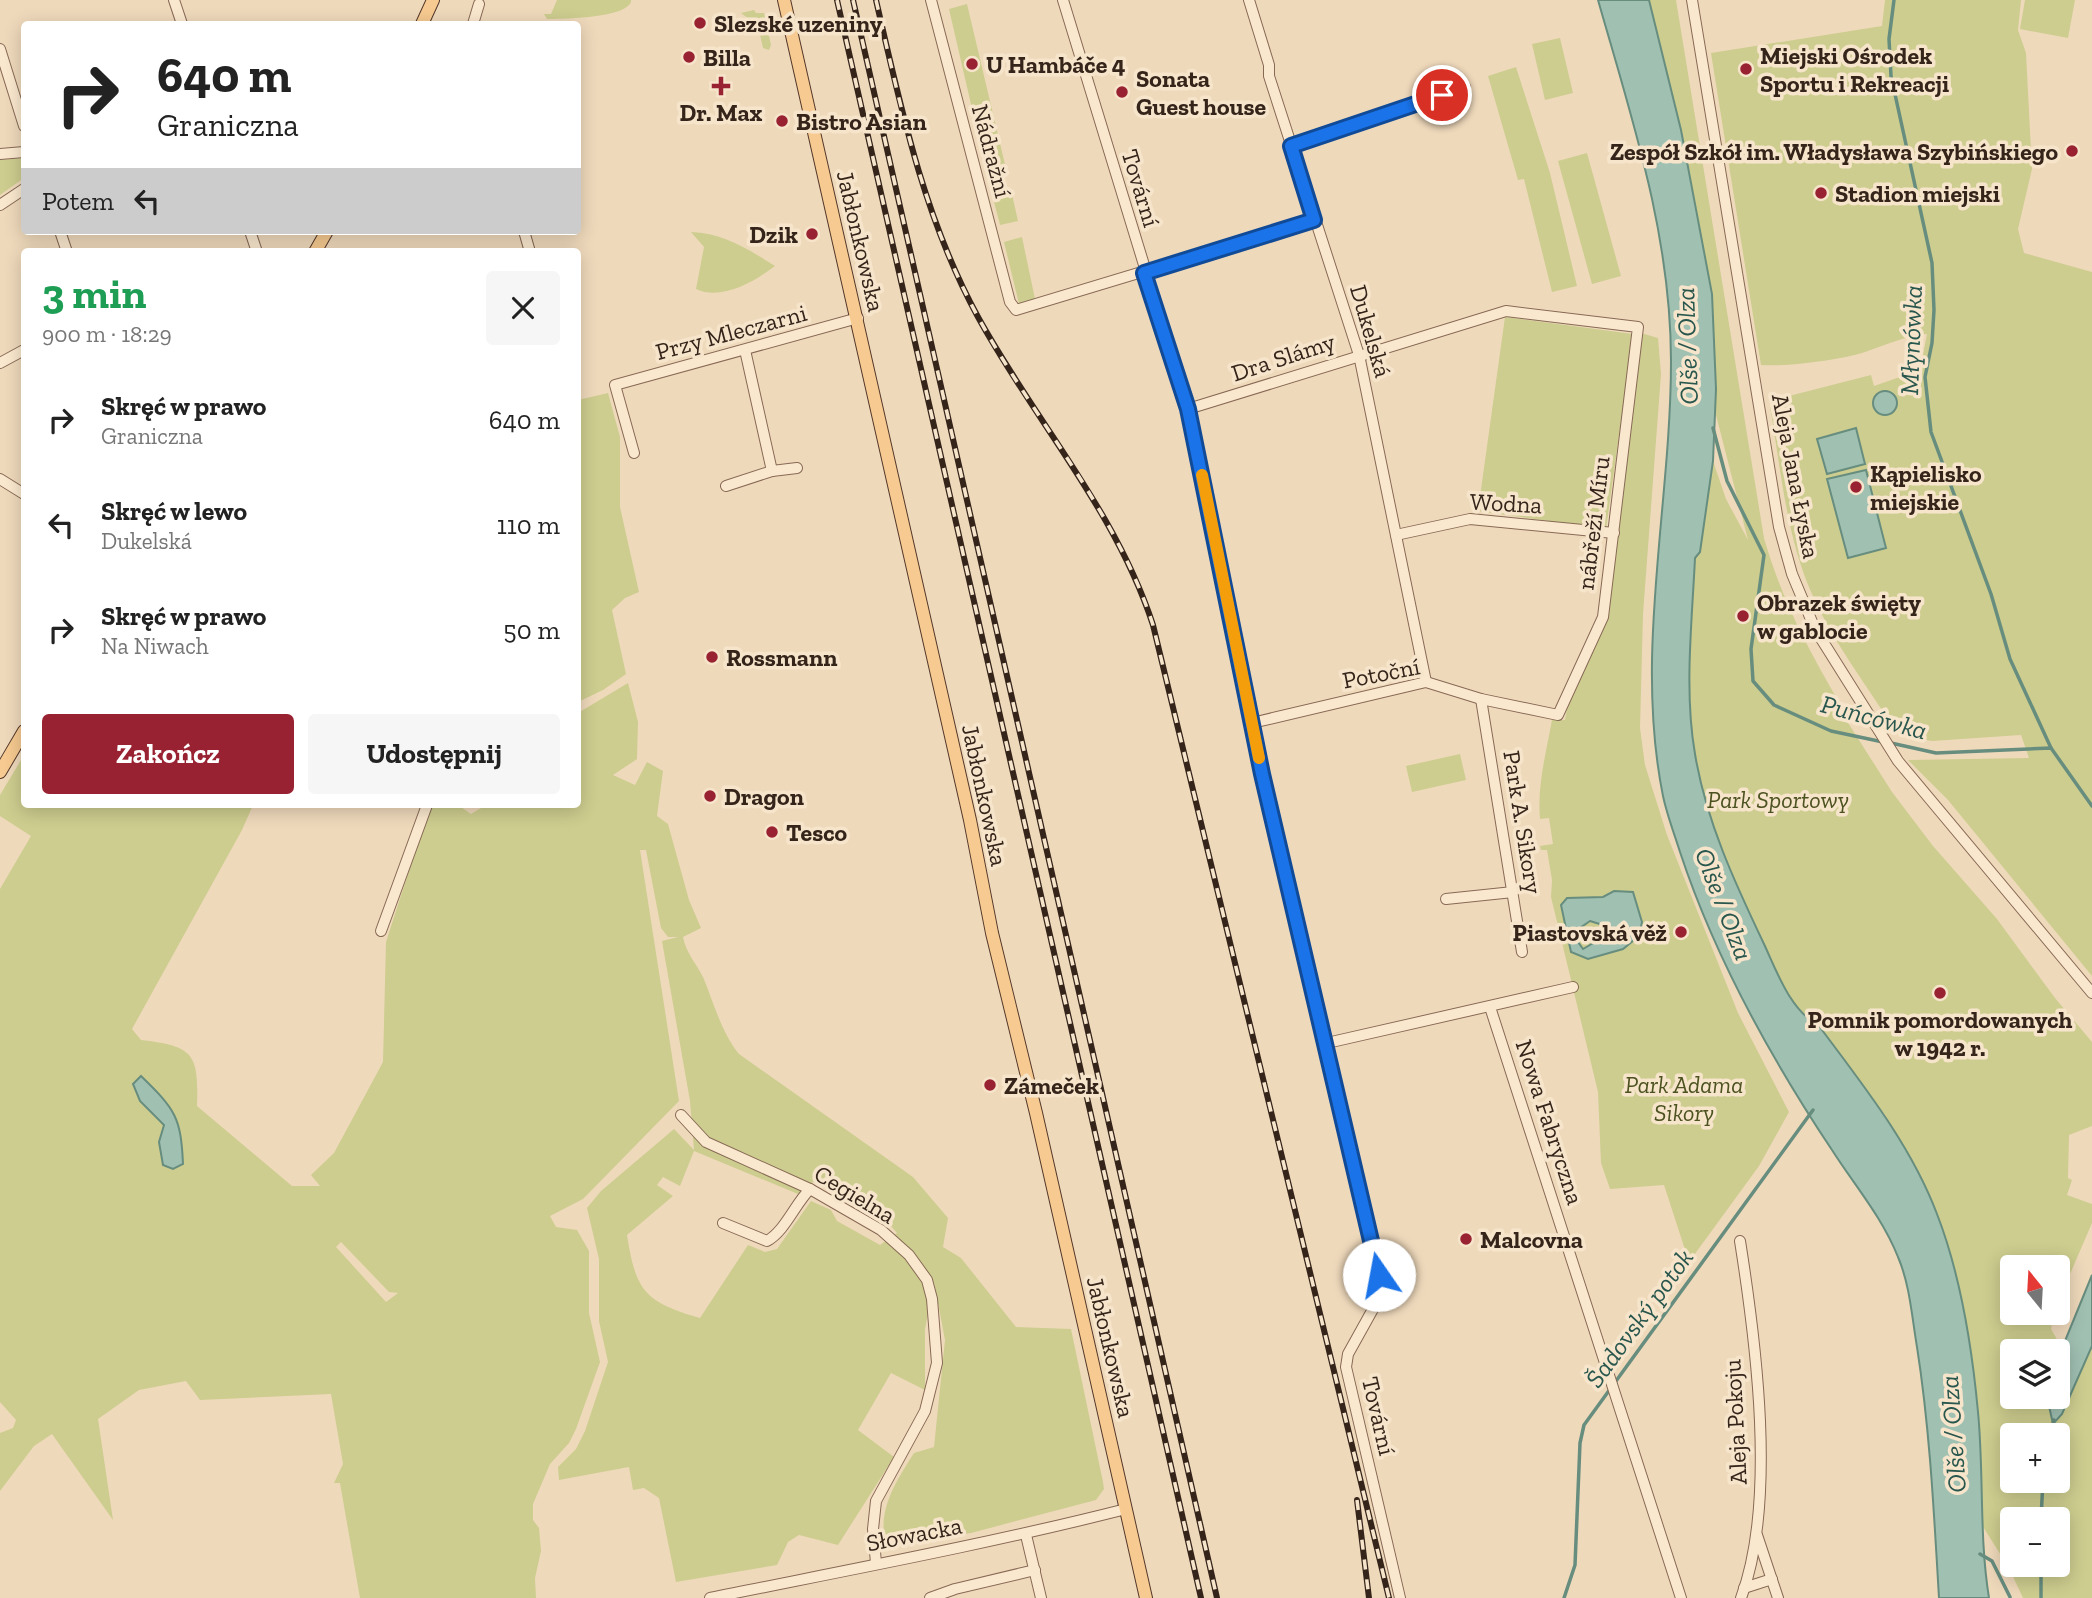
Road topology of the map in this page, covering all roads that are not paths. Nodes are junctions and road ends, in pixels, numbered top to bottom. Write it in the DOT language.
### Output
graph roads {
  1 [pos="174,0"];
  2 [pos="433,0"];
  3 [pos="784,0"];
  4 [pos="931,0"];
  5 [pos="1063,0"];
  6 [pos="1249,0"];
  7 [pos="1692,0"];
  8 [pos="479,4"];
  9 [pos="181,21"];
  10 [pos="423,21"];
  11 [pos="474,21"];
  12 [pos="0,49"];
  13 [pos="1465,87"];
  14 [pos="21,116"];
  15 [pos="1291,146"];
  16 [pos="21,152"];
  17 [pos="0,154"];
  18 [pos="21,191"];
  19 [pos="0,205"];
  20 [pos="1314,220"];
  21 [pos="1144,273"];
  22 [pos="858,318"];
  23 [pos="1637,327"];
  24 [pos="745,349"];
  25 [pos="21,352"];
  26 [pos="1359,355"];
  27 [pos="0,363"];
  28 [pos="1188,409"];
  29 [pos="634,453"];
  30 [pos="797,468"];
  31 [pos="772,471"];
  32 [pos="0,479"];
  33 [pos="726,486"];
  34 [pos="21,492"];
  35 [pos="1614,533"];
  36 [pos="1396,535"];
  37 [pos="1426,682"];
  38 [pos="1481,699"];
  39 [pos="1558,715"];
  40 [pos="1252,723"];
  41 [pos="21,736"];
  42 [pos="0,772"];
  43 [pos="426,808"];
  44 [pos="1513,891"];
  45 [pos="1446,899"];
  46 [pos="381,931"];
  47 [pos="1521,952"];
  48 [pos="1573,987"];
  49 [pos="2092,993"];
  50 [pos="1490,1007"];
  51 [pos="1327,1044"];
  52 [pos="681,1115"];
  53 [pos="810,1189"];
  54 [pos="723,1223"];
  55 [pos="1740,1241"];
  56 [pos="1126,1509"];
  57 [pos="1756,1532"];
  58 [pos="1026,1535"];
  59 [pos="876,1563"];
  60 [pos="1035,1570"];
  61 [pos="1772,1579"];
  62 [pos="1743,1593"];
  63 [pos="710,1598"];
  64 [pos="930,1598"];
  65 [pos="1041,1598"];
  66 [pos="1146,1598"];
  67 [pos="1400,1598"];
  68 [pos="1681,1598"];
  69 [pos="1778,1598"];
  1 -- 9 [label="street"];
  2 -- 10 [label="main road"];
  3 -- 22 [label="main road, Jabłonkowska"];
  4 -- 21 [label="street, Nádražní"];
  5 -- 21 [label="street, Tovární"];
  6 -- 15 [label="street, Dukelská"];
  7 -- 49 [label="street, Aleja Jana Łyska"];
  8 -- 11 [label="street"];
  12 -- 14 [label="street"];
  13 -- 15 [label="street"];
  15 -- 20 [label="street, Dukelská"];
  16 -- 17 [label="street"];
  18 -- 19 [label="street"];
  20 -- 21 [label="street"];
  20 -- 26 [label="street, Dukelská"];
  21 -- 28 [label="street, Tovární"];
  22 -- 24 [label="street, Przy Mleczarni"];
  22 -- 56 [label="main road, Jabłonkowska"];
  23 -- 26 [label="street, Dra Slámy"];
  23 -- 35 [label="street, nábřeží Míru"];
  24 -- 29 [label="street, Przy Mleczarni"];
  24 -- 31 [label="street"];
  25 -- 27 [label="street"];
  26 -- 28 [label="street, Dra Slámy"];
  26 -- 36 [label="street, Dukelská"];
  28 -- 40 [label="street, Tovární"];
  30 -- 31 [label="street"];
  31 -- 33 [label="street"];
  32 -- 34 [label="street"];
  35 -- 36 [label="street, Wodna"];
  35 -- 39 [label="street, nábřeží Míru"];
  36 -- 37 [label="street, Dukelská"];
  37 -- 38 [label="street, Potoční"];
  37 -- 40 [label="street, Potoční"];
  38 -- 39 [label="street, Potoční"];
  38 -- 44 [label="street, Park A. Sikory"];
  40 -- 51 [label="street, Tovární"];
  41 -- 42 [label="main road"];
  43 -- 46 [label="street"];
  44 -- 45 [label="street"];
  44 -- 47 [label="street, Park A. Sikory"];
  48 -- 50 [label="street"];
  50 -- 51 [label="street"];
  50 -- 68 [label="street, Nowa Fabryczna"];
  51 -- 67 [label="street, Tovární"];
  52 -- 53 [label="street, Cegielna"];
  53 -- 54 [label="street"];
  53 -- 59 [label="street, Cegielna"];
  55 -- 57 [label="street, Aleja Pokoju"];
  56 -- 58 [label="street, Słowacka"];
  56 -- 66 [label="main road, Jabłonkowska"];
  57 -- 61 [label="street, Aleja Pokoju"];
  57 -- 62 [label="street"];
  58 -- 59 [label="street, Słowacka"];
  58 -- 60 [label="street"];
  59 -- 63 [label="street, Słowacka"];
  60 -- 64 [label="street"];
  60 -- 65 [label="street"];
  61 -- 62 [label="street"];
  61 -- 69 [label="street, Aleja Pokoju"];
}
